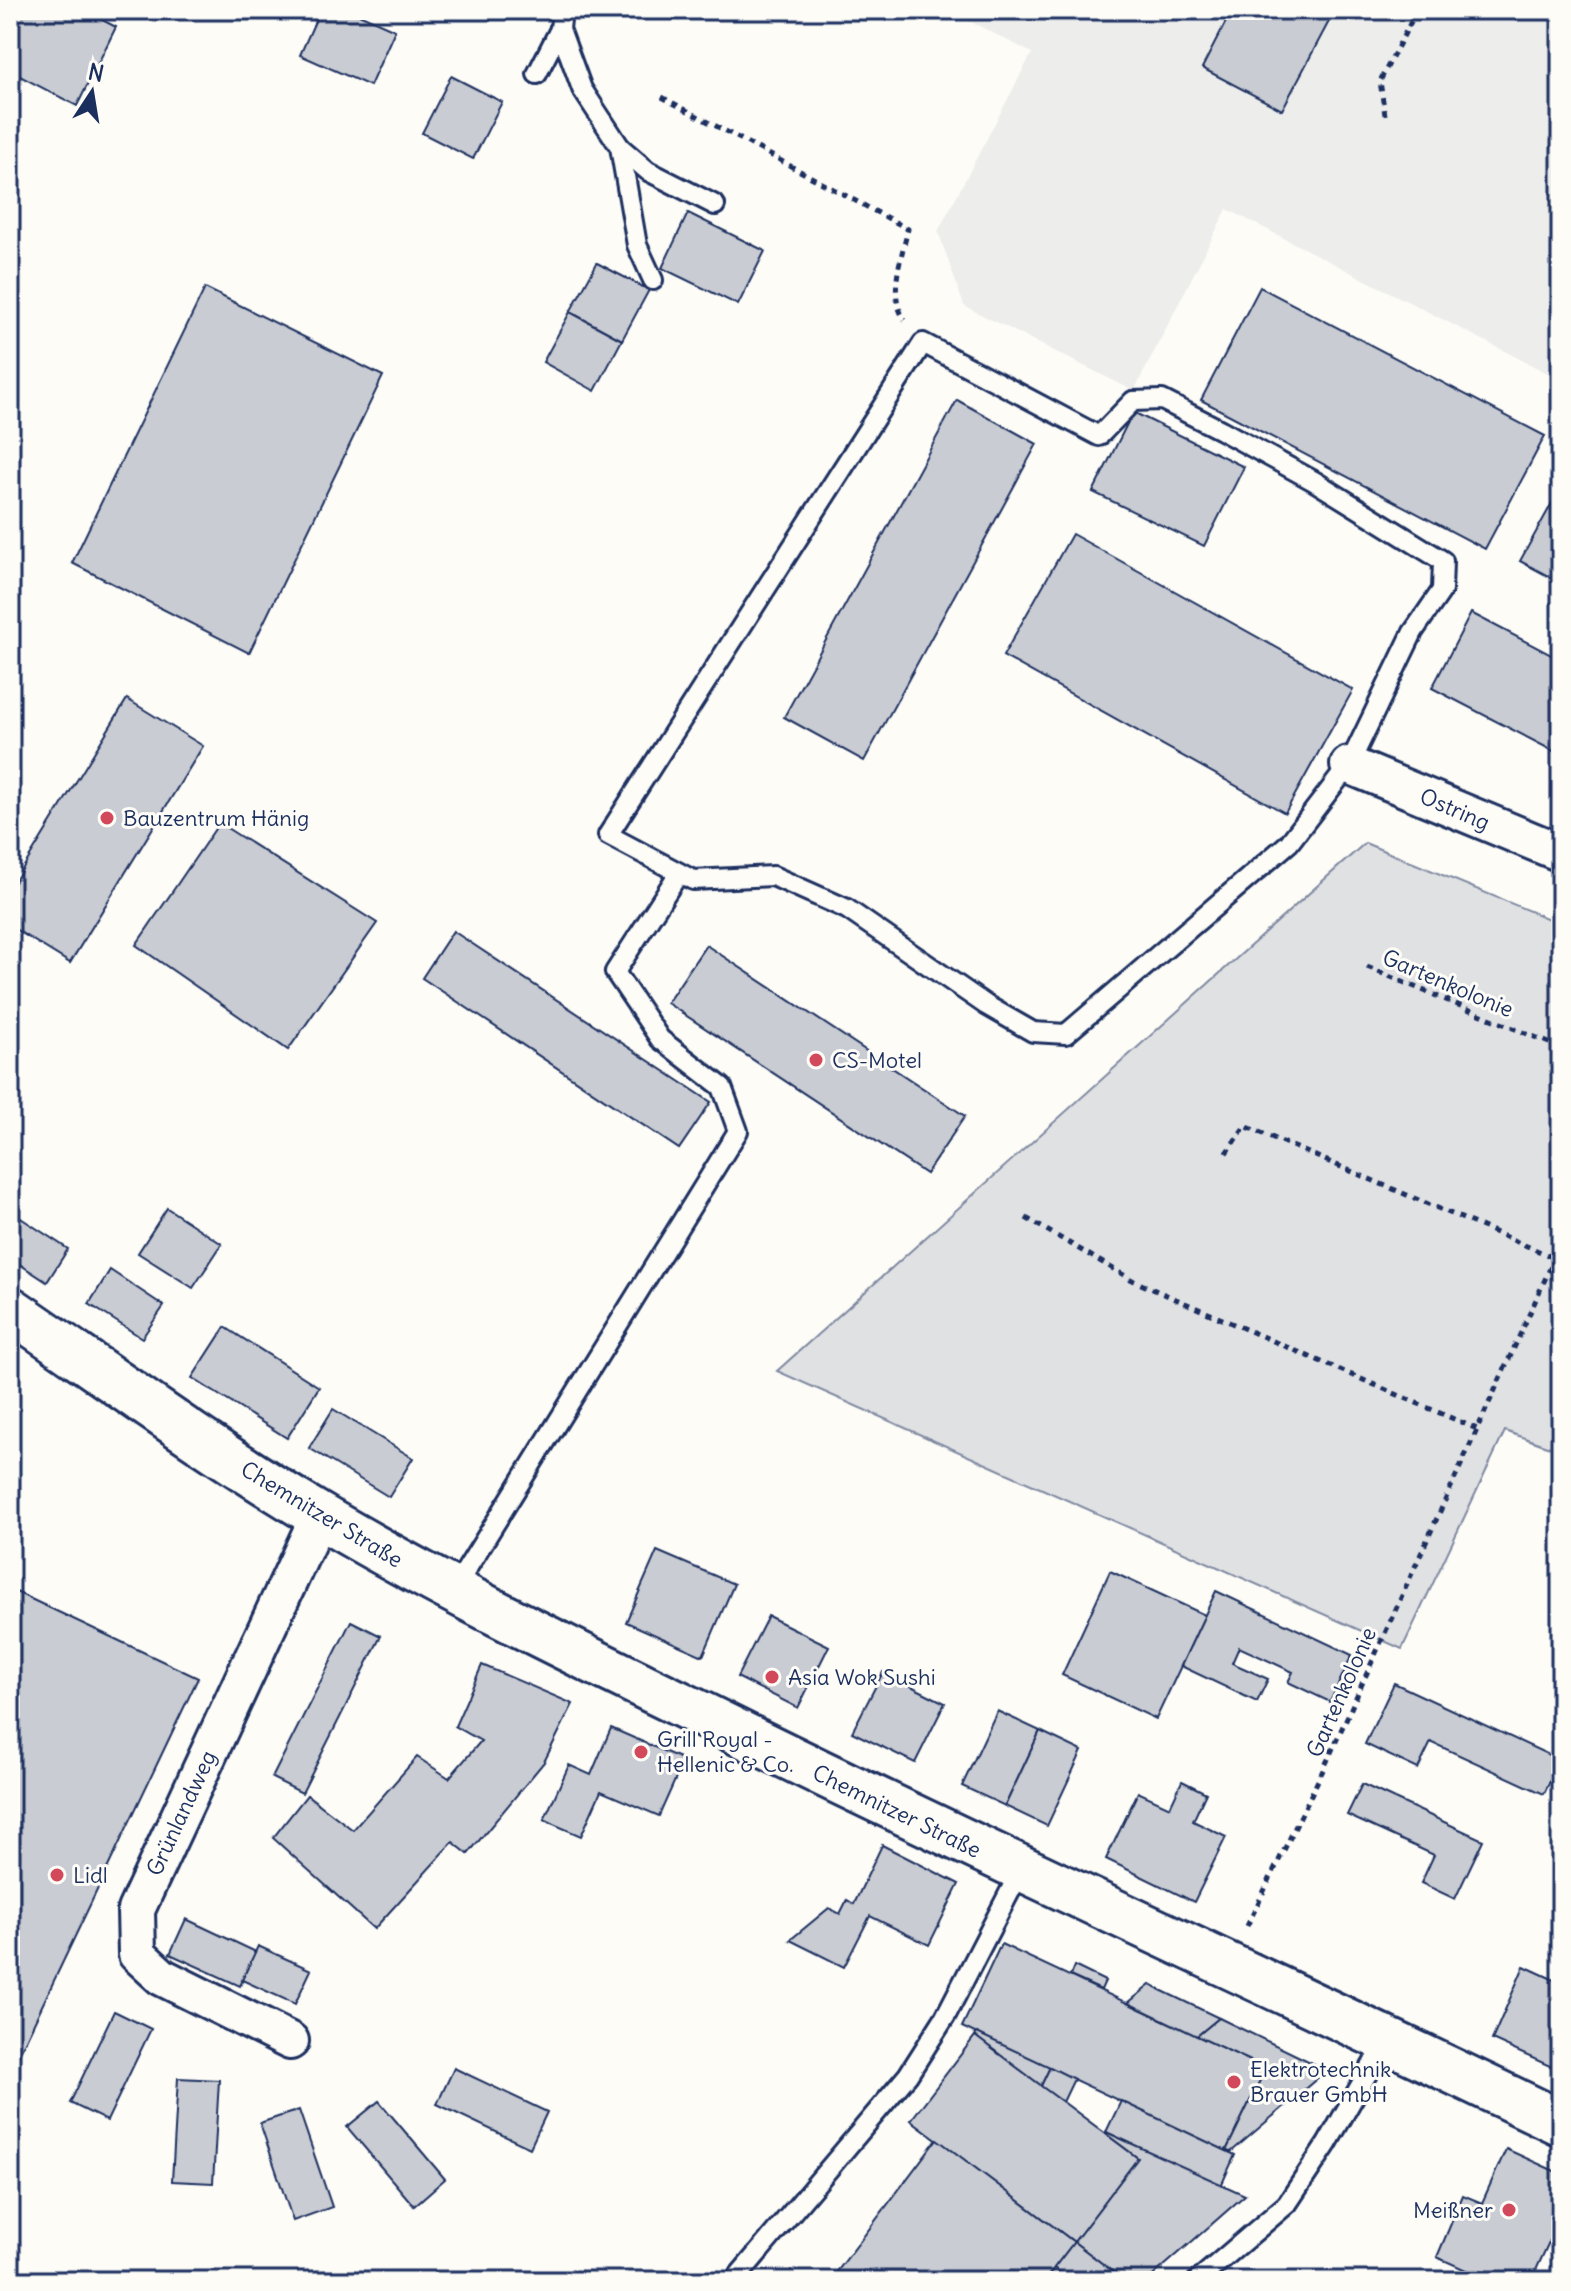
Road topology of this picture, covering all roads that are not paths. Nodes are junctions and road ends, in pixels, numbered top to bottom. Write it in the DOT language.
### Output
graph roads {
  1 [pos="562,10"];
  2 [pos="560,29"];
  3 [pos="537,74"];
  4 [pos="620,147"];
  5 [pos="715,205"];
  6 [pos="653,280"];
  7 [pos="1349,765"];
  8 [pos="1561,853"];
  9 [pos="679,873"];
  10 [pos="10,1309"];
  11 [pos="319,1516"];
  12 [pos="453,1591"];
  13 [pos="1021,1870"];
  14 [pos="1387,2039"];
  15 [pos="290,2041"];
  16 [pos="1561,2123"];
  17 [pos="734,2281"];
  18 [pos="1197,2281"];
  1 -- 2 [label="lane"];
  2 -- 3 [label="lane"];
  2 -- 4 [label="lane"];
  4 -- 5 [label="lane"];
  4 -- 6 [label="lane"];
  7 -- 8 [label="street, Ostring"];
  7 -- 9 [label="lane"];
  7 -- 9 [label="lane"];
  9 -- 12 [label="lane"];
  10 -- 11 [label="street, Chemnitzer Straße"];
  11 -- 12 [label="street, Chemnitzer Straße"];
  11 -- 15 [label="street, Grünlandweg"];
  12 -- 13 [label="street, Chemnitzer Straße"];
  13 -- 14 [label="street, Chemnitzer Straße"];
  13 -- 17 [label="lane"];
  14 -- 16 [label="street, Chemnitzer Straße"];
  14 -- 18 [label="lane"];
}
